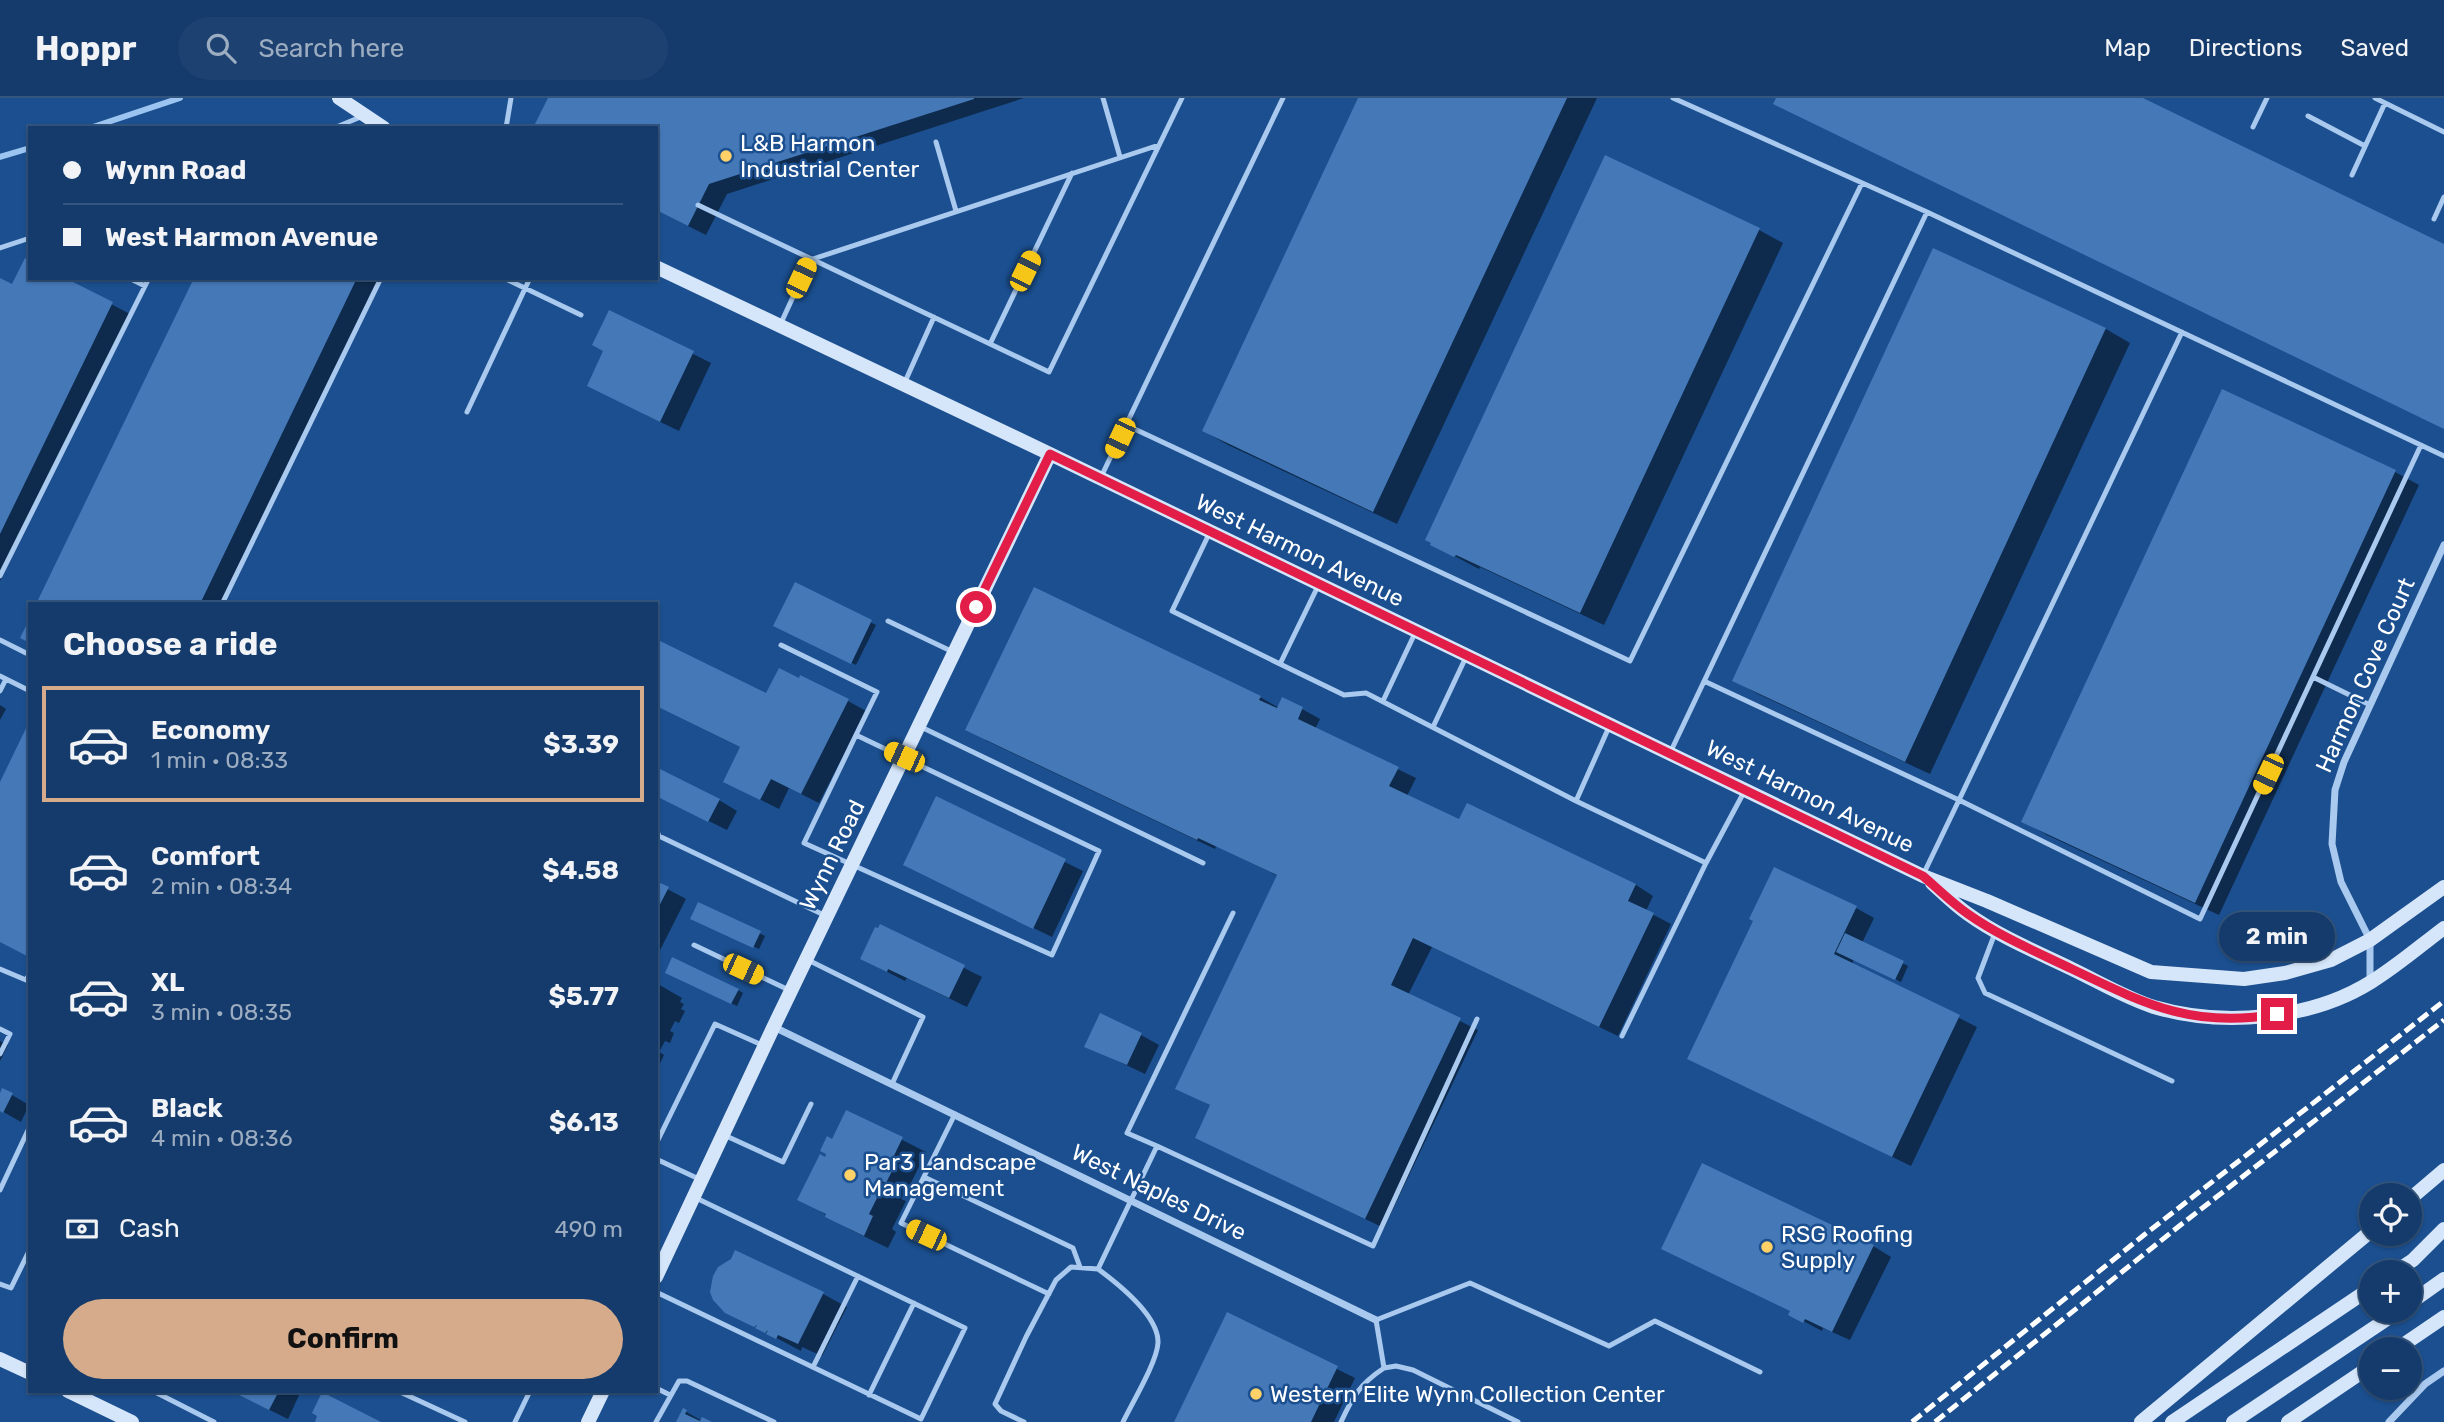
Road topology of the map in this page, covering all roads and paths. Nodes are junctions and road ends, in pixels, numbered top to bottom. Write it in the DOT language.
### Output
graph roads {
  1 [pos="339,98"];
  2 [pos="511,98"];
  3 [pos="1103,98"];
  4 [pos="1182,98"];
  5 [pos="1283,98"];
  6 [pos="1673,98"];
  7 [pos="2267,98"];
  8 [pos="2375,98"];
  9 [pos="2385,103"];
  10 [pos="365,115"];
  11 [pos="2308,116"];
  12 [pos="339,126"];
  13 [pos="381,126"];
  14 [pos="506,126"];
  15 [pos="2253,127"];
  16 [pos="2444,132"];
  17 [pos="936,142"];
  18 [pos="1159,145"];
  19 [pos="2365,146"];
  20 [pos="1120,157"];
  21 [pos="1072,173"];
  22 [pos="2352,175"];
  23 [pos="1863,183"];
  24 [pos="2444,197"];
  25 [pos="698,205"];
  26 [pos="956,211"];
  27 [pos="1927,212"];
  28 [pos="2434,219"];
  29 [pos="28,239"];
  30 [pos="0,248"];
  31 [pos="810,260"];
  32 [pos="658,268"];
  33 [pos="133,280"];
  34 [pos="148,280"];
  35 [pos="380,280"];
  36 [pos="508,280"];
  37 [pos="529,280"];
  38 [pos="145,286"];
  39 [pos="525,288"];
  40 [pos="582,315"];
  41 [pos="934,317"];
  42 [pos="779,326"];
  43 [pos="2182,332"];
  44 [pos="990,344"];
  45 [pos="904,384"];
  46 [pos="467,412"];
  47 [pos="1126,425"];
  48 [pos="2421,445"];
  49 [pos="1050,454"];
  50 [pos="2444,456"];
  51 [pos="1101,479"];
  52 [pos="1211,531"];
  53 [pos="2444,545"];
  54 [pos="0,576"];
  55 [pos="1319,584"];
  56 [pos="223,602"];
  57 [pos="888,621"];
  58 [pos="1417,631"];
  59 [pos="0,640"];
  60 [pos="781,645"];
  61 [pos="954,653"];
  62 [pos="28,654"];
  63 [pos="1467,656"];
  64 [pos="1280,664"];
  65 [pos="2313,677"];
  66 [pos="3,678"];
  67 [pos="1704,681"];
  68 [pos="28,690"];
  69 [pos="0,691"];
  70 [pos="1383,701"];
  71 [pos="2371,705"];
  72 [pos="1611,725"];
  73 [pos="919,726"];
  74 [pos="1433,727"];
  75 [pos="856,735"];
  76 [pos="1670,754"];
  77 [pos="904,757"];
  78 [pos="1745,790"];
  79 [pos="1959,800"];
  80 [pos="1576,801"];
  81 [pos="658,834"];
  82 [pos="1203,863"];
  83 [pos="1706,863"];
  84 [pos="852,866"];
  85 [pos="1923,876"];
  86 [pos="2444,887"];
  87 [pos="2005,909"];
  88 [pos="1233,913"];
  89 [pos="827,916"];
  90 [pos="2444,928"];
  91 [pos="1996,930"];
  92 [pos="2370,940"];
  93 [pos="694,945"];
  94 [pos="806,959"];
  95 [pos="0,969"];
  96 [pos="28,977"];
  97 [pos="2370,983"];
  98 [pos="791,991"];
  99 [pos="1477,1019"];
  100 [pos="774,1027"];
  101 [pos="0,1029"];
  102 [pos="1622,1036"];
  103 [pos="765,1046"];
  104 [pos="0,1054"];
  105 [pos="2172,1081"];
  106 [pos="892,1084"];
  107 [pos="811,1104"];
  108 [pos="955,1114"];
  109 [pos="28,1130"];
  110 [pos="723,1134"];
  111 [pos="658,1140"];
  112 [pos="1157,1146"];
  113 [pos="658,1160"];
  114 [pos="2444,1170"];
  115 [pos="924,1177"];
  116 [pos="701,1181"];
  117 [pos="2422,1189"];
  118 [pos="0,1190"];
  119 [pos="694,1197"];
  120 [pos="1131,1199"];
  121 [pos="2444,1229"];
  122 [pos="2359,1241"];
  123 [pos="28,1253"];
  124 [pos="2413,1260"];
  125 [pos="1080,1268"];
  126 [pos="1098,1269"];
  127 [pos="658,1273"];
  128 [pos="858,1276"];
  129 [pos="2444,1279"];
  130 [pos="0,1284"];
  131 [pos="658,1293"];
  132 [pos="1049,1294"];
  133 [pos="2422,1295"];
  134 [pos="2359,1296"];
  135 [pos="914,1303"];
  136 [pos="2444,1317"];
  137 [pos="1376,1320"];
  138 [pos="2381,1323"];
  139 [pos="2415,1337"];
  140 [pos="0,1359"];
  141 [pos="813,1367"];
  142 [pos="1384,1368"];
  143 [pos="1760,1371"];
  144 [pos="2444,1371"];
  145 [pos="28,1372"];
  146 [pos="2359,1374"];
  147 [pos="658,1389"];
  148 [pos="72,1393"];
  149 [pos="157,1393"];
  150 [pos="402,1393"];
  151 [pos="529,1393"];
  152 [pos="602,1393"];
  153 [pos="670,1395"];
  154 [pos="869,1395"];
  155 [pos="132,1422"];
  156 [pos="214,1422"];
  157 [pos="465,1422"];
  158 [pos="515,1422"];
  159 [pos="588,1422"];
  160 [pos="656,1422"];
  161 [pos="774,1422"];
  162 [pos="1024,1422"];
  163 [pos="1123,1422"];
  164 [pos="1341,1422"];
  165 [pos="1518,1422"];
  166 [pos="2141,1422"];
  167 [pos="2172,1422"];
  168 [pos="2233,1422"];
  169 [pos="2288,1422"];
  170 [pos="2389,1422"];
  1 -- 10 [label="main road"];
  2 -- 14 [label="lane"];
  3 -- 20 [label="lane"];
  4 -- 18 [label="lane"];
  5 -- 47 [label="lane"];
  6 -- 23 [label="lane"];
  7 -- 15 [label="lane"];
  8 -- 9 [label="lane"];
  9 -- 16 [label="lane"];
  9 -- 19 [label="lane"];
  10 -- 12 [label="lane"];
  10 -- 13 [label="main road"];
  11 -- 19 [label="lane"];
  17 -- 26 [label="lane"];
  18 -- 20 [label="lane"];
  18 -- 44 [label="lane"];
  19 -- 22 [label="lane"];
  20 -- 21 [label="lane"];
  21 -- 26 [label="lane"];
  21 -- 44 [label="lane"];
  23 -- 27 [label="lane"];
  23 -- 47 [label="lane"];
  24 -- 28 [label="lane"];
  25 -- 31 [label="lane"];
  26 -- 31 [label="lane"];
  27 -- 43 [label="lane"];
  27 -- 67 [label="lane"];
  29 -- 30 [label="lane"];
  31 -- 41 [label="lane"];
  31 -- 42 [label="lane"];
  32 -- 42 [label="main road, West Harmon Avenue"];
  33 -- 38 [label="lane"];
  34 -- 38 [label="lane"];
  35 -- 56 [label="lane"];
  36 -- 39 [label="lane"];
  37 -- 39 [label="lane"];
  38 -- 54 [label="lane"];
  39 -- 40 [label="lane"];
  39 -- 46 [label="lane"];
  41 -- 44 [label="lane"];
  41 -- 45 [label="lane"];
  42 -- 45 [label="main road, West Harmon Avenue"];
  43 -- 48 [label="lane"];
  43 -- 79 [label="lane"];
  45 -- 49 [label="main road, West Harmon Avenue"];
  47 -- 51 [label="lane"];
  48 -- 50 [label="lane"];
  48 -- 65 [label="lane"];
  49 -- 51 [label="main road, West Harmon Avenue"];
  49 -- 61 [label="main road, Wynn Road"];
  51 -- 52 [label="main road, West Harmon Avenue"];
  52 -- 55 [label="main road, West Harmon Avenue"];
  52 -- 64 [label="lane"];
  53 -- 71 [label="street, Harmon Cove Court"];
  55 -- 58 [label="main road, West Harmon Avenue"];
  55 -- 64 [label="lane"];
  57 -- 61 [label="lane"];
  58 -- 63 [label="main road, West Harmon Avenue"];
  58 -- 70 [label="lane"];
  59 -- 62 [label="lane"];
  60 -- 75 [label="lane"];
  61 -- 73 [label="main road, Wynn Road"];
  63 -- 72 [label="main road, West Harmon Avenue"];
  63 -- 74 [label="lane"];
  64 -- 70 [label="lane"];
  65 -- 71 [label="lane"];
  65 -- 79 [label="lane"];
  66 -- 68 [label="lane"];
  66 -- 69 [label="lane"];
  67 -- 76 [label="lane"];
  67 -- 79 [label="lane"];
  70 -- 74 [label="lane"];
  71 -- 92 [label="street, Harmon Cove Court"];
  72 -- 76 [label="main road, West Harmon Avenue"];
  72 -- 80 [label="lane"];
  73 -- 77 [label="main road, Wynn Road"];
  73 -- 82 [label="lane"];
  74 -- 80 [label="lane"];
  75 -- 77 [label="lane"];
  75 -- 84 [label="lane"];
  76 -- 78 [label="main road, West Harmon Avenue"];
  77 -- 84 [label="main road, Wynn Road"];
  77 -- 84 [label="lane"];
  78 -- 83 [label="lane"];
  78 -- 85 [label="main road, West Harmon Avenue"];
  79 -- 85 [label="lane"];
  80 -- 83 [label="lane"];
  81 -- 89 [label="lane"];
  83 -- 102 [label="lane"];
  84 -- 89 [label="main road, Wynn Road"];
  85 -- 87 [label="main road, West Harmon Avenue"];
  85 -- 91 [label="main road, West Harmon Avenue"];
  86 -- 92 [label="main road, West Harmon Avenue"];
  87 -- 91 [label="main road"];
  87 -- 92 [label="main road, West Harmon Avenue"];
  88 -- 112 [label="lane"];
  89 -- 94 [label="main road, Wynn Road"];
  90 -- 97 [label="main road, West Harmon Avenue"];
  91 -- 97 [label="main road, West Harmon Avenue"];
  91 -- 105 [label="lane"];
  92 -- 97 [label="street, Harmon Cove Court"];
  93 -- 98 [label="lane"];
  94 -- 98 [label="main road, Wynn Road"];
  94 -- 106 [label="lane"];
  95 -- 96 [label="lane"];
  98 -- 100 [label="main road, Wynn Road"];
  99 -- 112 [label="lane"];
  100 -- 103 [label="main road, Wynn Road"];
  100 -- 106 [label="street, West Naples Drive"];
  101 -- 104 [label="lane"];
  103 -- 110 [label="main road, Wynn Road"];
  103 -- 111 [label="lane"];
  106 -- 108 [label="street, West Naples Drive"];
  107 -- 110 [label="lane"];
  108 -- 115 [label="lane"];
  108 -- 120 [label="street, West Naples Drive"];
  109 -- 118 [label="lane"];
  110 -- 116 [label="main road, Wynn Road"];
  112 -- 120 [label="lane"];
  113 -- 116 [label="lane"];
  114 -- 117 [label="main road"];
  115 -- 125 [label="lane"];
  115 -- 132 [label="lane"];
  116 -- 119 [label="main road, Wynn Road"];
  119 -- 127 [label="main road, Wynn Road"];
  119 -- 128 [label="lane"];
  120 -- 126 [label="lane"];
  120 -- 137 [label="street, West Naples Drive"];
  121 -- 124 [label="main road"];
  122 -- 166 [label="main road"];
  123 -- 130 [label="lane"];
  125 -- 126 [label="lane"];
  125 -- 132 [label="lane"];
  126 -- 163 [label="lane"];
  128 -- 135 [label="lane"];
  128 -- 141 [label="lane"];
  129 -- 133 [label="main road"];
  131 -- 141 [label="lane"];
  132 -- 162 [label="lane"];
  134 -- 167 [label="main road"];
  135 -- 154 [label="lane"];
  135 -- 154 [label="lane"];
  136 -- 139 [label="main road"];
  137 -- 142 [label="lane"];
  137 -- 143 [label="lane"];
  138 -- 168 [label="main road"];
  140 -- 145 [label="main road"];
  141 -- 154 [label="lane"];
  142 -- 164 [label="lane"];
  142 -- 165 [label="lane"];
  144 -- 170 [label="street"];
  146 -- 169 [label="main road"];
  147 -- 153 [label="lane"];
  148 -- 155 [label="main road"];
  149 -- 156 [label="lane"];
  150 -- 157 [label="lane"];
  151 -- 158 [label="lane"];
  152 -- 159 [label="main road"];
  153 -- 160 [label="lane"];
  153 -- 161 [label="lane"];
}
